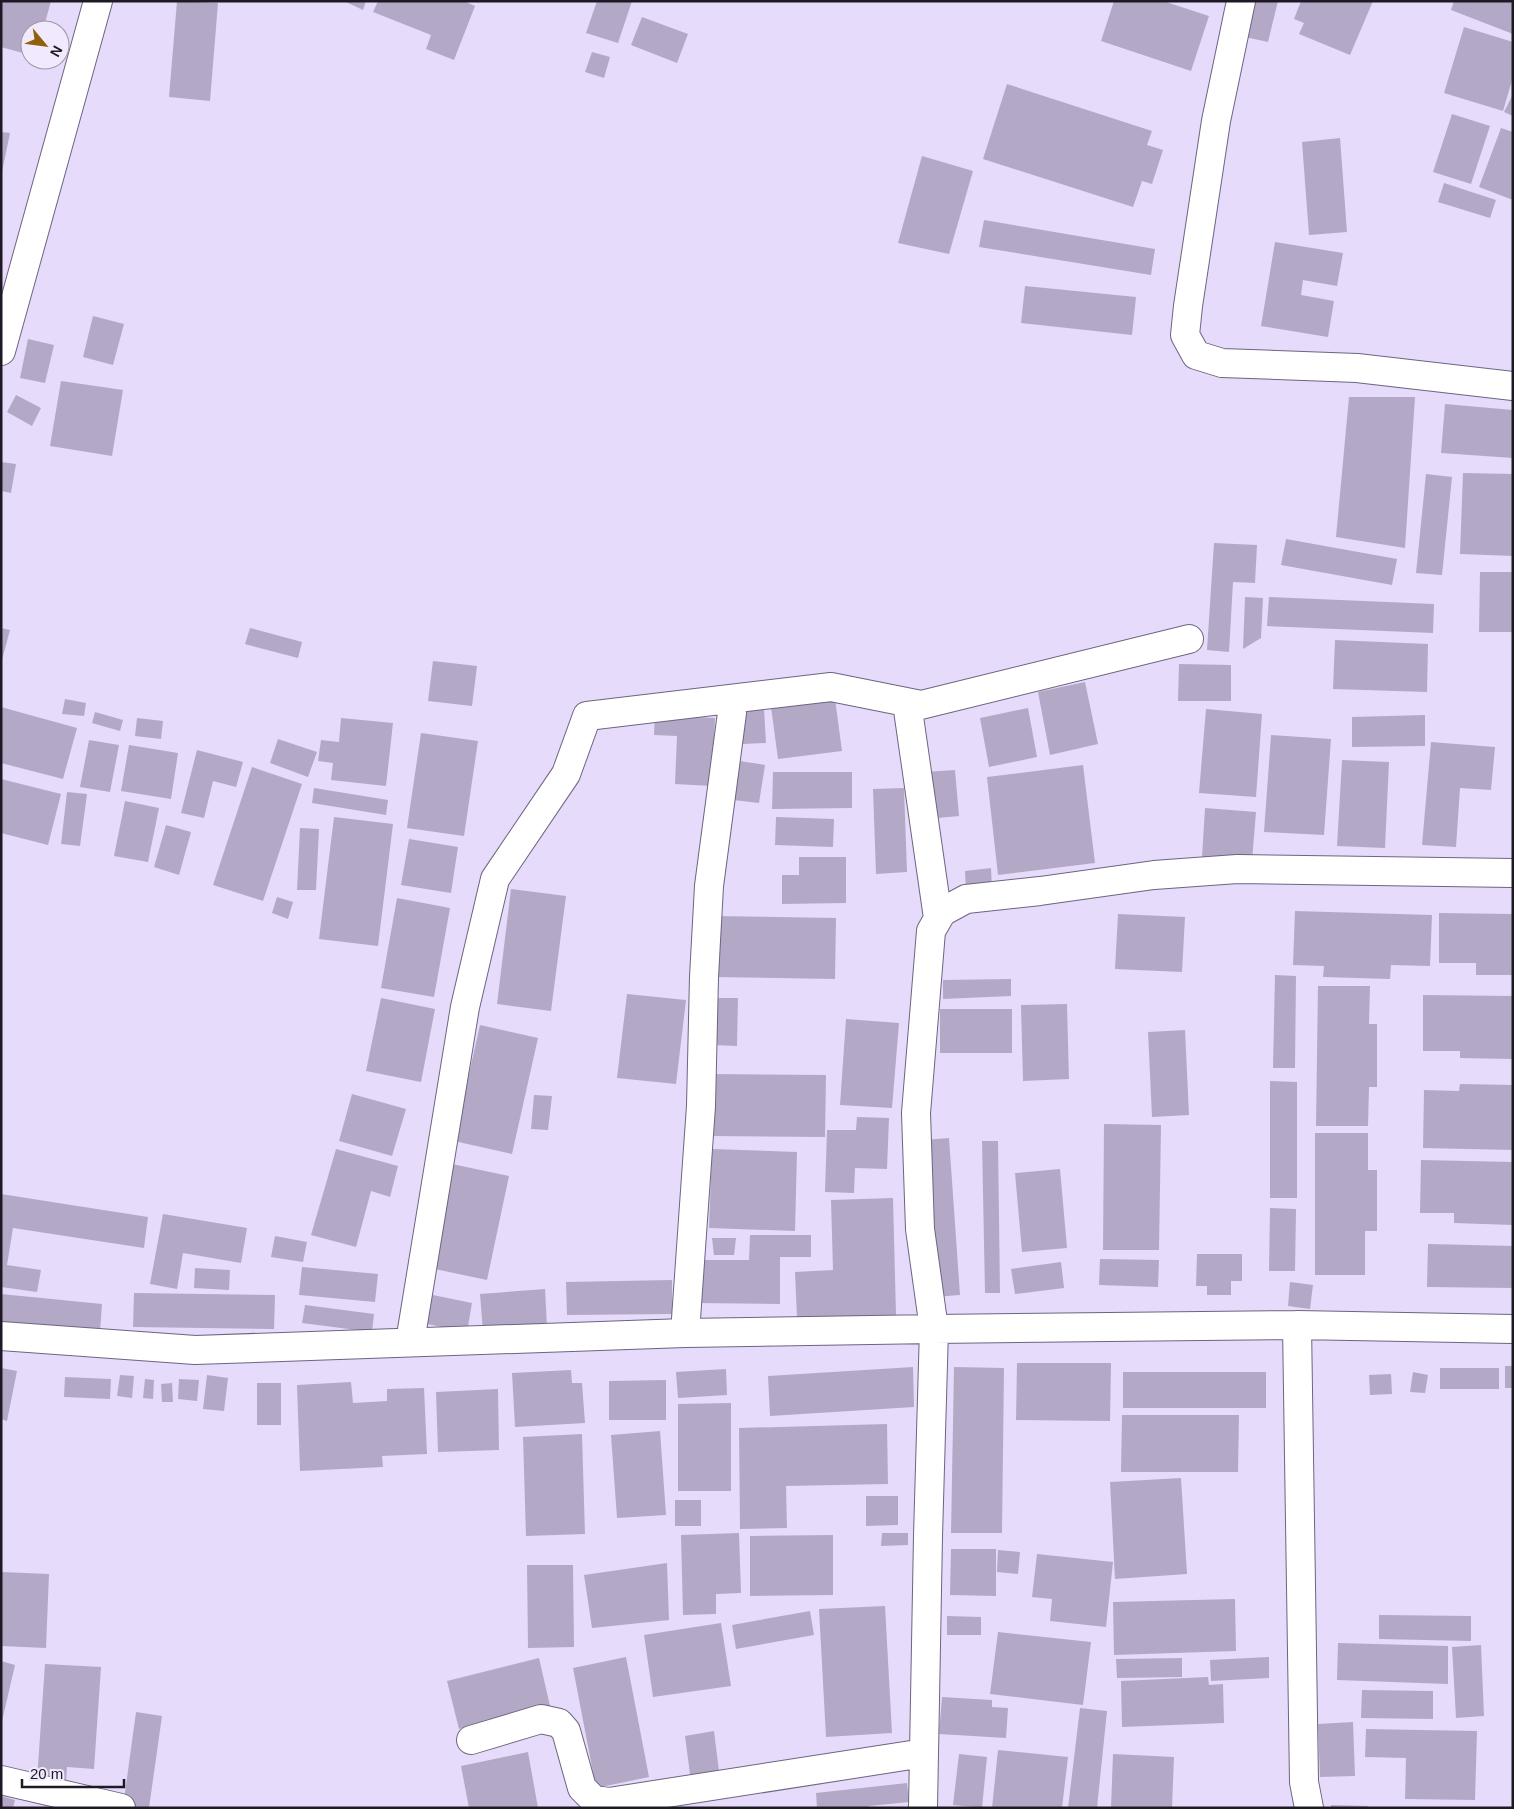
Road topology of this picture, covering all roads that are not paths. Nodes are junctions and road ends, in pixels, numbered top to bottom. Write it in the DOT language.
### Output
graph roads {
  1 [pos="98,1"];
  2 [pos="1241,1"];
  3 [pos="1,351"];
  4 [pos="1513,386"];
  5 [pos="1189,639"];
  6 [pos="907,703"];
  7 [pos="732,713"];
  8 [pos="1513,873"];
  9 [pos="938,918"];
  10 [pos="1297,1325"];
  11 [pos="934,1329"];
  12 [pos="1513,1329"];
  13 [pos="685,1333"];
  14 [pos="1,1336"];
  15 [pos="410,1342"];
  16 [pos="470,1740"];
  17 [pos="924,1753"];
  18 [pos="1,1780"];
  19 [pos="121,1808"];
  20 [pos="923,1808"];
  21 [pos="1309,1808"];
  1 -- 3 [label="street"];
  2 -- 4 [label="street"];
  5 -- 6 [label="street"];
  6 -- 9 [label="street"];
  6 -- 15 [label="street"];
  7 -- 13 [label="street"];
  8 -- 9 [label="street"];
  9 -- 11 [label="street"];
  10 -- 11 [label="street"];
  10 -- 12 [label="street"];
  10 -- 21 [label="street"];
  11 -- 13 [label="street"];
  11 -- 17 [label="street"];
  13 -- 15 [label="street"];
  14 -- 15 [label="street"];
  16 -- 17 [label="street"];
  17 -- 20 [label="street"];
  18 -- 19 [label="street"];
}
